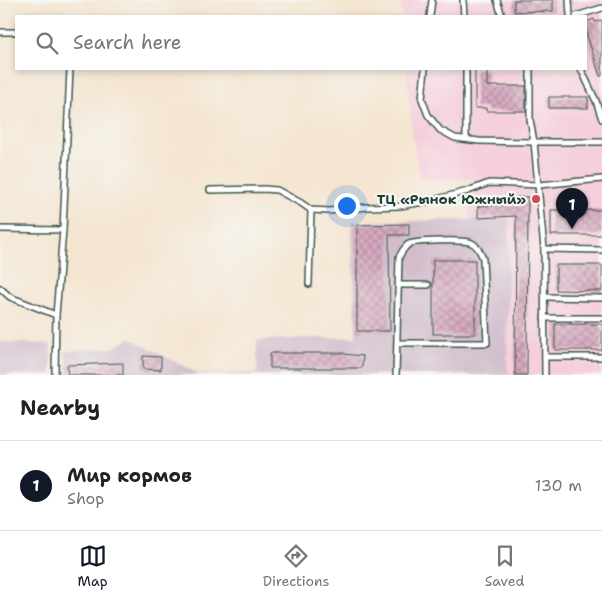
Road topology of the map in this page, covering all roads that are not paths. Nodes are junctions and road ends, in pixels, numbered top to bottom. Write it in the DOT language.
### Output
graph roads {
  1 [pos="432,0"];
  2 [pos="464,0"];
  3 [pos="497,0"];
  4 [pos="570,0"];
  5 [pos="602,8"];
  6 [pos="430,15"];
  7 [pos="464,15"];
  8 [pos="502,15"];
  9 [pos="570,15"];
  10 [pos="579,15"];
  11 [pos="0,32"];
  12 [pos="15,32"];
  13 [pos="70,70"];
  14 [pos="425,70"];
  15 [pos="466,70"];
  16 [pos="530,70"];
  17 [pos="581,70"];
  18 [pos="602,119"];
  19 [pos="466,139"];
  20 [pos="534,142"];
  21 [pos="602,142"];
  22 [pos="602,179"];
  23 [pos="539,185"];
  24 [pos="210,190"];
  25 [pos="311,210"];
  26 [pos="0,229"];
  27 [pos="63,230"];
  28 [pos="544,249"];
  29 [pos="602,250"];
  30 [pos="309,284"];
  31 [pos="399,285"];
  32 [pos="428,285"];
  33 [pos="0,288"];
  34 [pos="545,297"];
  35 [pos="602,298"];
  36 [pos="56,315"];
  37 [pos="544,318"];
  38 [pos="602,318"];
  39 [pos="397,343"];
  40 [pos="545,357"];
  41 [pos="602,357"];
  42 [pos="55,375"];
  43 [pos="396,375"];
  44 [pos="545,375"];
  1 -- 6 [label="lane"];
  2 -- 7 [label="lane"];
  3 -- 8 [label="lane"];
  4 -- 9 [label="lane"];
  5 -- 10 [label="lane"];
  11 -- 12 [label="lane"];
  13 -- 27 [label="lane"];
  14 -- 19 [label="lane"];
  15 -- 19 [label="lane"];
  16 -- 20 [label="lane"];
  17 -- 18 [label="lane"];
  19 -- 20 [label="lane"];
  20 -- 21 [label="lane"];
  20 -- 23 [label="lane"];
  22 -- 23 [label="lane"];
  23 -- 25 [label="lane"];
  23 -- 28 [label="lane"];
  24 -- 25 [label="lane"];
  25 -- 30 [label="lane"];
  26 -- 27 [label="lane"];
  27 -- 36 [label="lane"];
  28 -- 29 [label="lane"];
  28 -- 34 [label="lane"];
  31 -- 32 [label="lane"];
  31 -- 39 [label="lane"];
  31 -- 39 [label="lane"];
  33 -- 36 [label="lane"];
  34 -- 35 [label="lane"];
  34 -- 37 [label="lane"];
  36 -- 42 [label="lane"];
  37 -- 38 [label="lane"];
  37 -- 40 [label="lane"];
  39 -- 43 [label="lane"];
  40 -- 41 [label="lane"];
  40 -- 44 [label="lane"];
}
